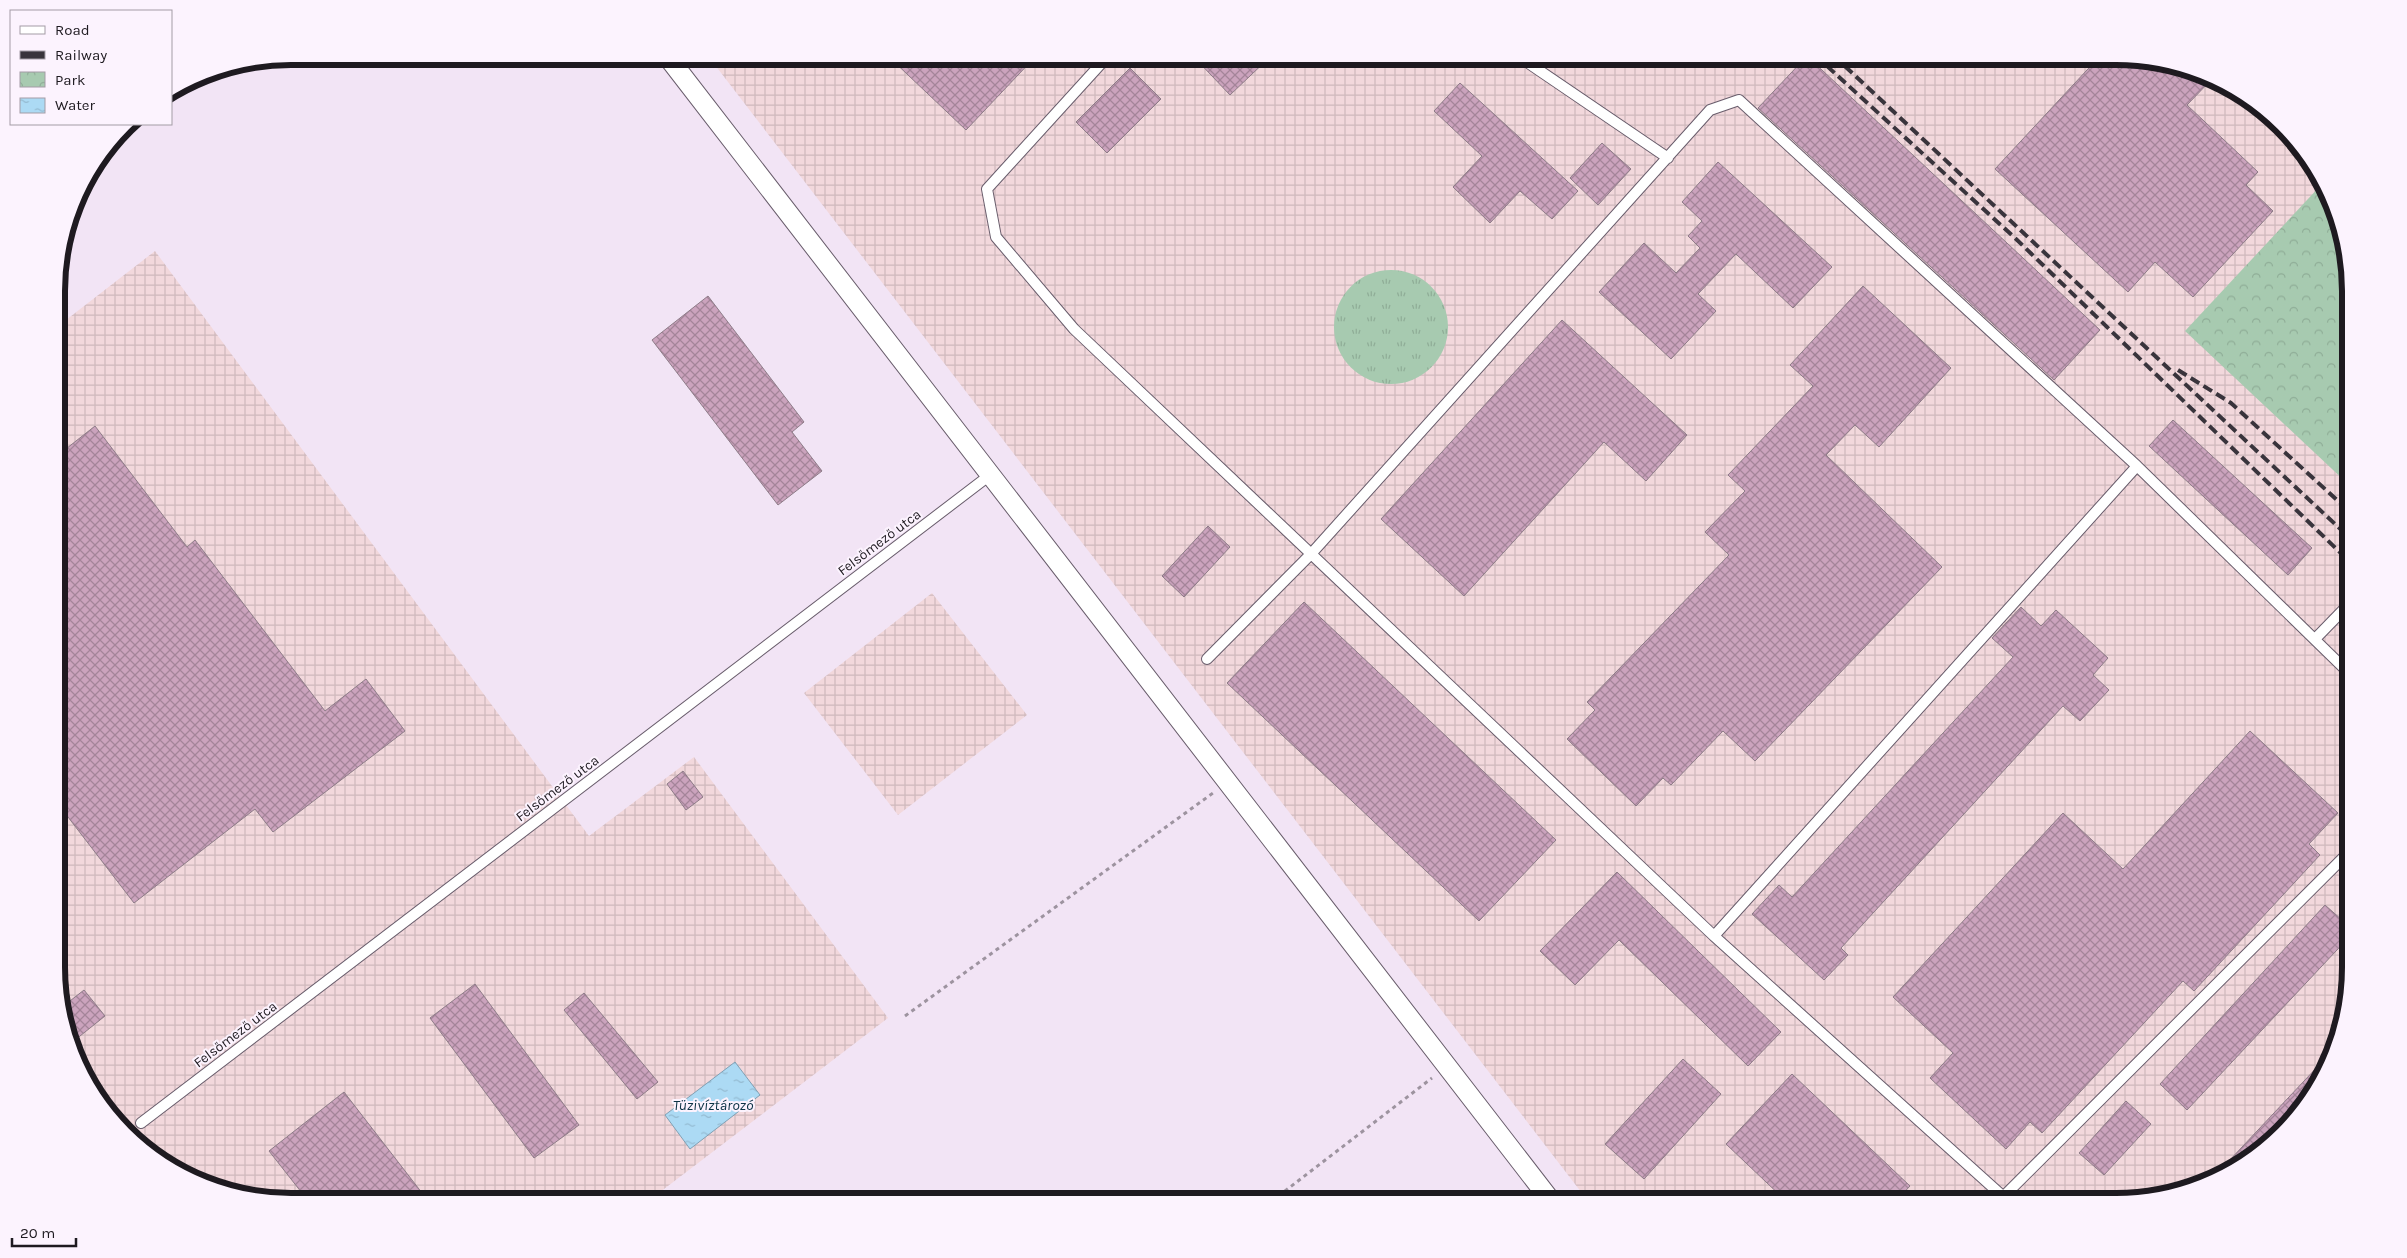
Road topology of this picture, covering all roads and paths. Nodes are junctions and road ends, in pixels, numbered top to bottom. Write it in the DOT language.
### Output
graph roads {
  1 [pos="674,65"];
  2 [pos="1100,65"];
  3 [pos="1531,65"];
  4 [pos="1668,158"];
  5 [pos="2137,466"];
  6 [pos="990,475"];
  7 [pos="1311,554"];
  8 [pos="2342,611"];
  9 [pos="2314,639"];
  10 [pos="1207,659"];
  11 [pos="2342,666"];
  12 [pos="1228,783"];
  13 [pos="2342,859"];
  14 [pos="1714,936"];
  15 [pos="905,1016"];
  16 [pos="1447,1067"];
  17 [pos="141,1123"];
  18 [pos="1284,1193"];
  19 [pos="1545,1193"];
  20 [pos="1998,1193"];
  21 [pos="2011,1193"];
  1 -- 6 [label="street"];
  2 -- 7 [label="lane"];
  3 -- 4 [label="lane"];
  4 -- 5 [label="lane"];
  4 -- 7 [label="lane"];
  5 -- 9 [label="lane"];
  5 -- 14 [label="lane"];
  6 -- 12 [label="street"];
  6 -- 17 [label="lane, Felsőmező utca"];
  7 -- 10 [label="lane"];
  7 -- 14 [label="lane"];
  8 -- 9 [label="lane"];
  9 -- 11 [label="lane"];
  12 -- 15 [label="path"];
  12 -- 16 [label="street"];
  13 -- 21 [label="lane"];
  14 -- 20 [label="lane"];
  16 -- 18 [label="path"];
  16 -- 19 [label="street"];
}
